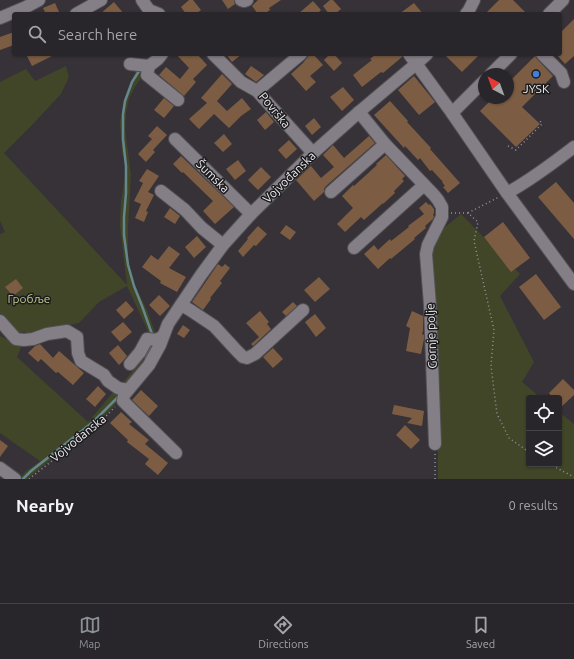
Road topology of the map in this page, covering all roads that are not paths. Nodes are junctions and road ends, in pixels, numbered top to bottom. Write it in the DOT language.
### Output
graph roads {
  1 [pos="40,0"];
  2 [pos="101,0"];
  3 [pos="142,0"];
  4 [pos="241,0"];
  5 [pos="246,0"];
  6 [pos="474,0"];
  7 [pos="563,0"];
  8 [pos="14,12"];
  9 [pos="80,12"];
  10 [pos="154,12"];
  11 [pos="468,12"];
  12 [pos="552,12"];
  13 [pos="12,13"];
  14 [pos="0,18"];
  15 [pos="160,56"];
  16 [pos="215,56"];
  17 [pos="299,56"];
  18 [pos="410,56"];
  19 [pos="425,56"];
  20 [pos="509,56"];
  21 [pos="544,56"];
  22 [pos="416,64"];
  23 [pos="497,68"];
  24 [pos="564,82"];
  25 [pos="478,87"];
  26 [pos="257,91"];
  27 [pos="178,100"];
  28 [pos="359,112"];
  29 [pos="452,113"];
  30 [pos="175,139"];
  31 [pos="385,144"];
  32 [pos="574,147"];
  33 [pos="313,153"];
  34 [pos="424,185"];
  35 [pos="161,192"];
  36 [pos="330,192"];
  37 [pos="507,193"];
  38 [pos="251,214"];
  39 [pos="223,245"];
  40 [pos="354,248"];
  41 [pos="574,284"];
  42 [pos="181,305"];
  43 [pos="303,310"];
  44 [pos="0,321"];
  45 [pos="156,338"];
  46 [pos="130,364"];
  47 [pos="125,389"];
  48 [pos="435,444"];
  49 [pos="176,453"];
  50 [pos="0,468"];
  51 [pos="15,479"];
  1 -- 8 [label="street"];
  2 -- 9 [label="street"];
  3 -- 10 [label="street"];
  4 -- 5 [label="street"];
  6 -- 11 [label="street"];
  7 -- 12 [label="street"];
  13 -- 14 [label="street"];
  15 -- 27 [label="street"];
  16 -- 26 [label="street"];
  17 -- 26 [label="street, Površka"];
  18 -- 22 [label="street"];
  19 -- 22 [label="street, Vojvođanska"];
  20 -- 23 [label="street"];
  21 -- 24 [label="street"];
  22 -- 28 [label="street, Vojvođanska"];
  22 -- 29 [label="street"];
  25 -- 29 [label="street"];
  26 -- 33 [label="street, Površka"];
  28 -- 31 [label="street"];
  28 -- 33 [label="street, Vojvođanska"];
  29 -- 37 [label="street"];
  30 -- 38 [label="street, Šumska"];
  31 -- 34 [label="street"];
  31 -- 36 [label="street"];
  32 -- 37 [label="street"];
  33 -- 38 [label="street, Vojvođanska"];
  34 -- 40 [label="street"];
  34 -- 48 [label="street, Gornje polje"];
  35 -- 39 [label="street"];
  37 -- 41 [label="street"];
  38 -- 39 [label="street, Vojvođanska"];
  39 -- 42 [label="street, Vojvođanska"];
  42 -- 43 [label="street"];
  42 -- 45 [label="street, Vojvođanska"];
  44 -- 47 [label="street"];
  45 -- 46 [label="street"];
  45 -- 47 [label="street, Vojvođanska"];
  47 -- 49 [label="street"];
  50 -- 51 [label="street"];
}
